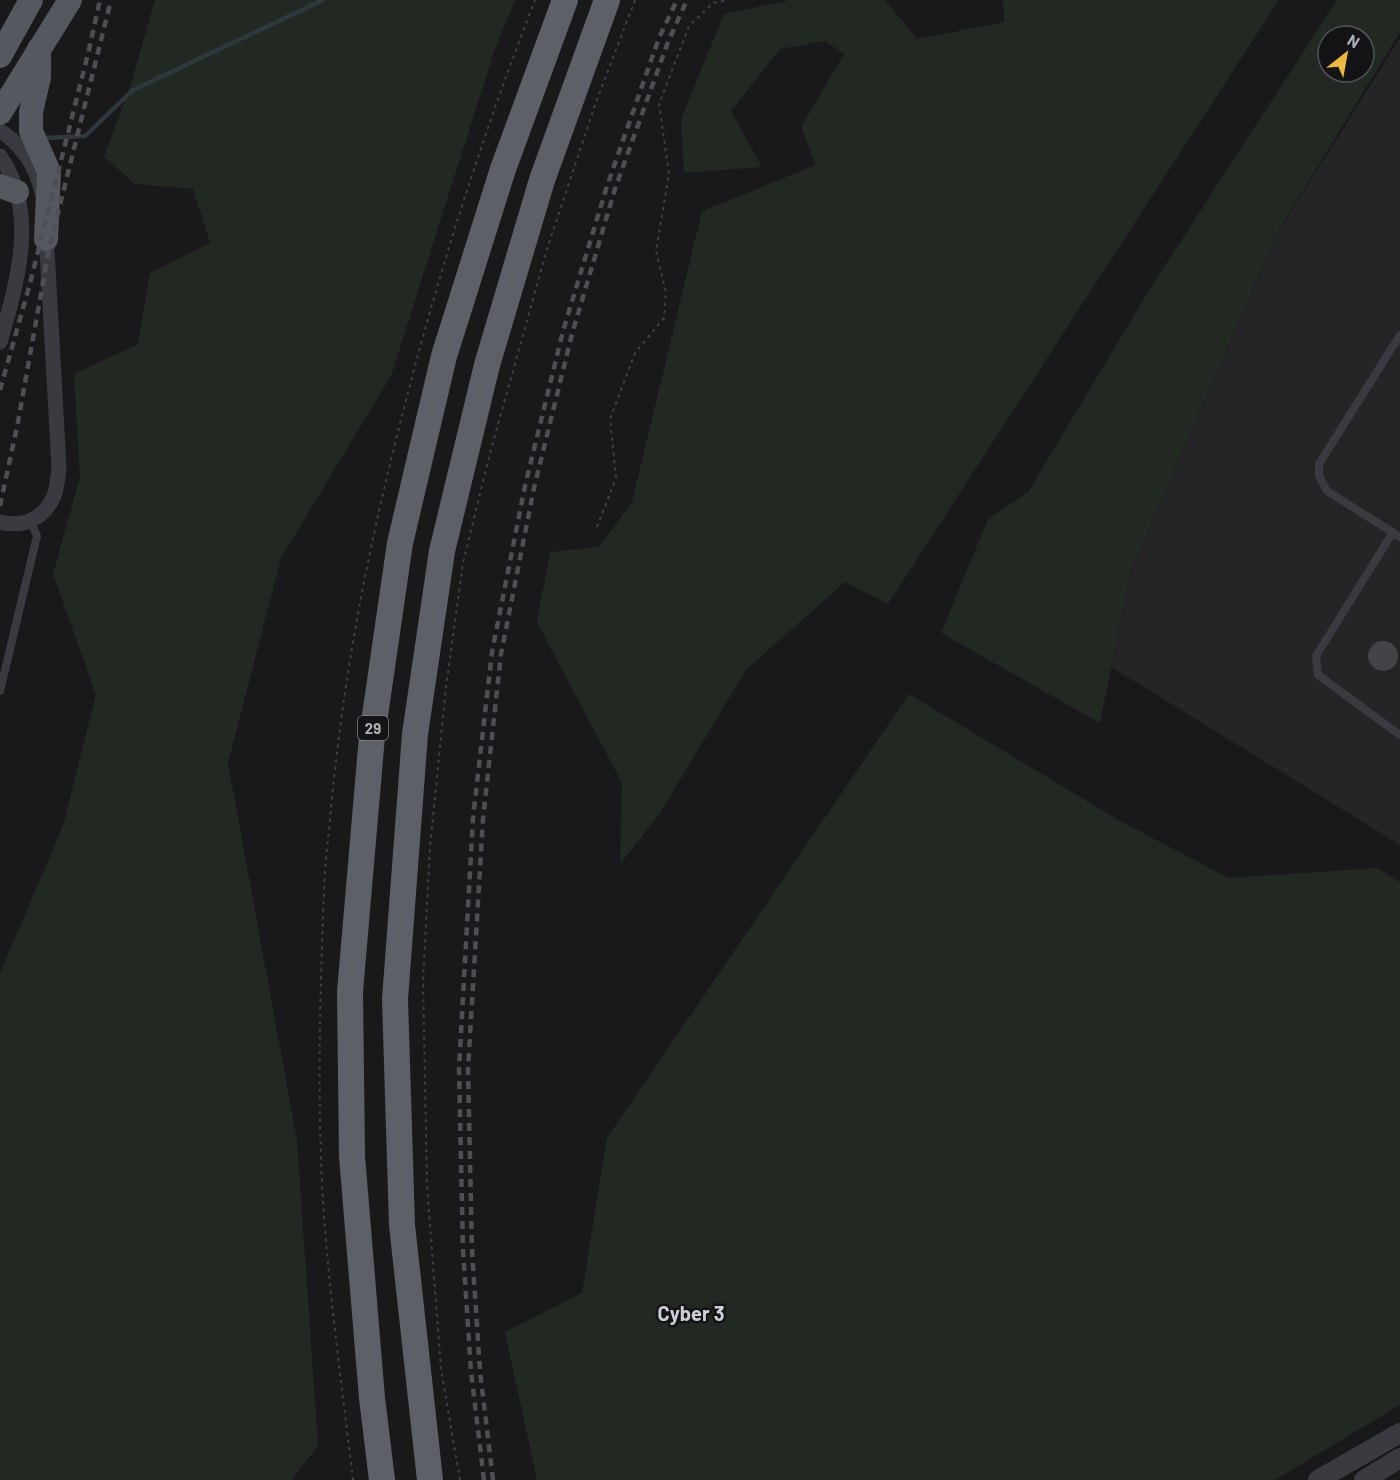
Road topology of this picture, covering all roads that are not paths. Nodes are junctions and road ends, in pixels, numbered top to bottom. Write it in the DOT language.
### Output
graph roads {
  1 [pos="32,0"];
  2 [pos="70,0"];
  3 [pos="565,0"];
  4 [pos="608,0"];
  5 [pos="39,49"];
  6 [pos="1,53"];
  7 [pos="0,112"];
  8 [pos="0,131"];
  9 [pos="0,156"];
  10 [pos="8,189"];
  11 [pos="46,239"];
  12 [pos="1400,335"];
  13 [pos="0,342"];
  14 [pos="0,522"];
  15 [pos="30,522"];
  16 [pos="1396,534"];
  17 [pos="0,691"];
  18 [pos="1400,735"];
  19 [pos="1400,1433"];
  20 [pos="1400,1458"];
  21 [pos="382,1480"];
  22 [pos="430,1480"];
  23 [pos="1318,1480"];
  24 [pos="1364,1480"];
  1 -- 6 [label="main road"];
  2 -- 5 [label="main road"];
  3 -- 21 [label="highway, 29"];
  4 -- 22 [label="highway"];
  5 -- 7 [label="main road"];
  5 -- 11 [label="main road"];
  8 -- 11 [label="street"];
  9 -- 10 [label="street"];
  10 -- 13 [label="street"];
  11 -- 15 [label="street"];
  12 -- 16 [label="lane"];
  14 -- 15 [label="street"];
  15 -- 17 [label="lane"];
  16 -- 18 [label="lane"];
  19 -- 23 [label="street"];
  20 -- 24 [label="street"];
}
